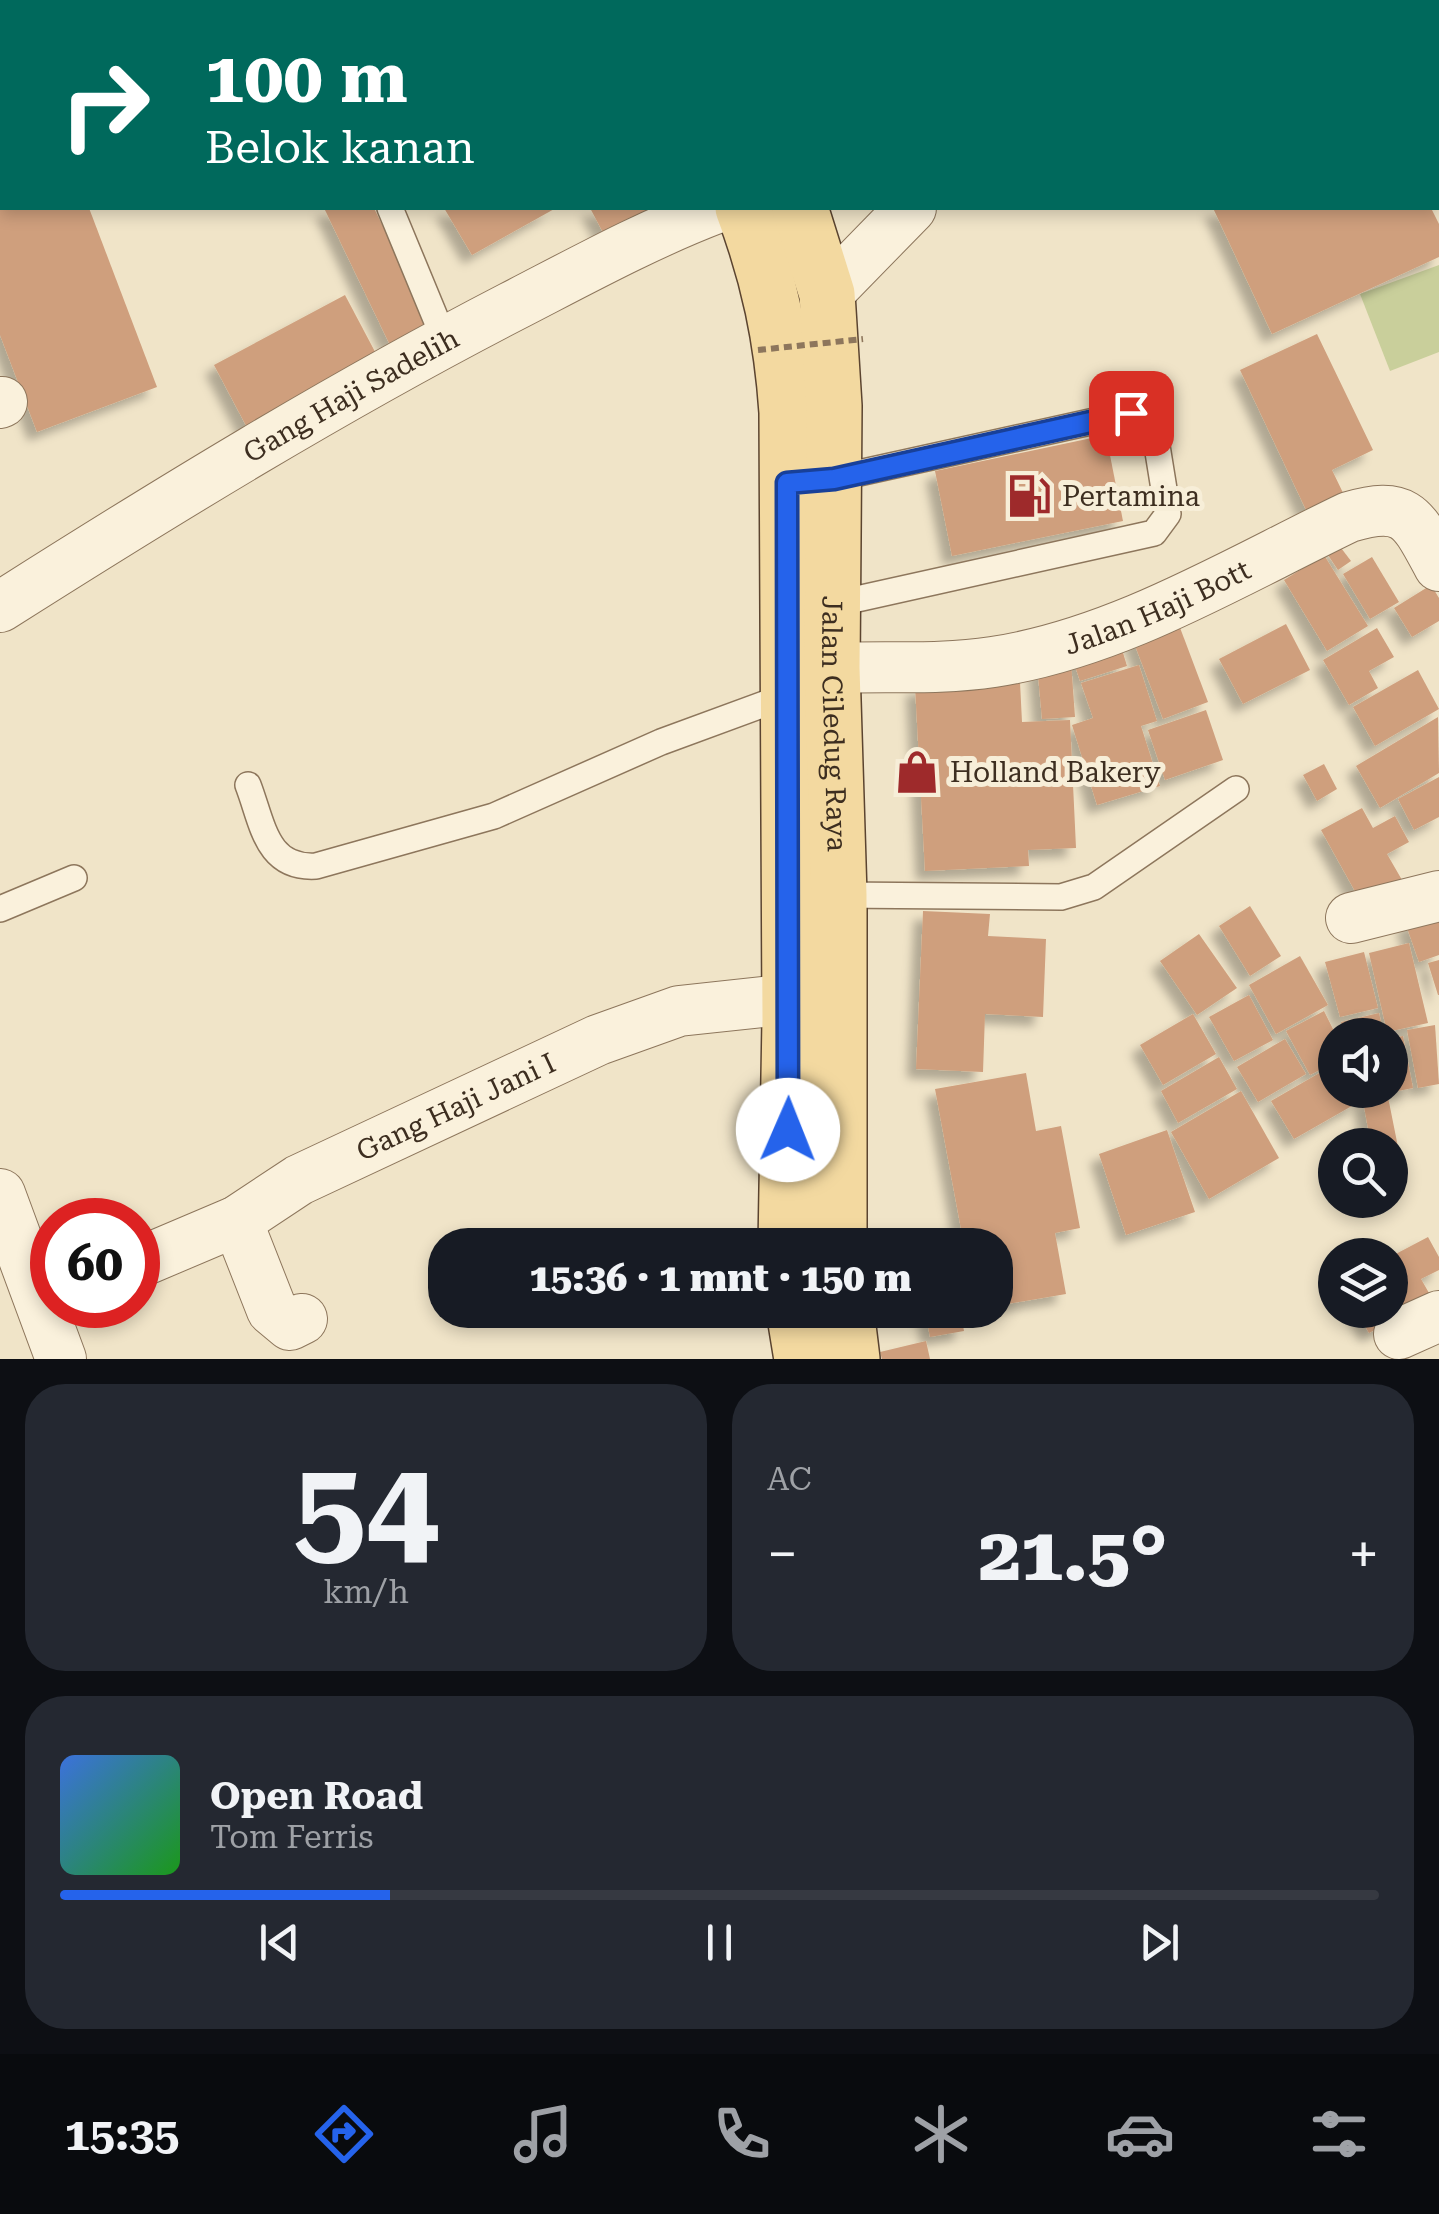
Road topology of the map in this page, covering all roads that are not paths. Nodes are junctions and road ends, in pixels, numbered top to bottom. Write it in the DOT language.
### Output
graph roads {
  1 [pos="391,210"];
  2 [pos="713,210"];
  3 [pos="744,210"];
  4 [pos="801,210"];
  5 [pos="910,210"];
  6 [pos="827,294"];
  7 [pos="445,341"];
  8 [pos="810,481"];
  9 [pos="1439,566"];
  10 [pos="811,606"];
  11 [pos="0,607"];
  12 [pos="832,668"];
  13 [pos="786,696"];
  14 [pos="248,785"];
  15 [pos="1236,789"];
  16 [pos="74,878"];
  17 [pos="838,894"];
  18 [pos="1439,896"];
  19 [pos="0,910"];
  20 [pos="1351,918"];
  21 [pos="790,999"];
  22 [pos="0,1194"];
  23 [pos="237,1221"];
  24 [pos="786,1228"];
  25 [pos="839,1228"];
  26 [pos="160,1254"];
  27 [pos="30,1262"];
  28 [pos="302,1319"];
  29 [pos="53,1328"];
  30 [pos="797,1328"];
  31 [pos="848,1328"];
  32 [pos="60,1359"];
  33 [pos="802,1359"];
  34 [pos="852,1359"];
  1 -- 7 [label="lane"];
  2 -- 7 [label="street, Gang Haji Sadelih"];
  3 -- 8 [label="main road, Jalan Ciledug Raya"];
  4 -- 6 [label="main road, Jalan Ciledug Raya"];
  5 -- 6 [label="street"];
  6 -- 8 [label="main road, Jalan Ciledug Raya"];
  7 -- 11 [label="street, Gang Haji Sadelih"];
  8 -- 10 [label="main road, Jalan Ciledug Raya"];
  8 -- 10 [label="lane"];
  9 -- 12 [label="street, Jalan Haji Bott"];
  10 -- 12 [label="main road, Jalan Ciledug Raya"];
  10 -- 13 [label="main road, Jalan Ciledug Raya"];
  12 -- 17 [label="main road, Jalan Ciledug Raya"];
  13 -- 14 [label="lane"];
  13 -- 21 [label="main road, Jalan Ciledug Raya"];
  15 -- 17 [label="lane"];
  16 -- 19 [label="lane"];
  17 -- 25 [label="main road, Jalan Ciledug Raya"];
  18 -- 20 [label="street"];
  21 -- 23 [label="street, Gang Haji Jani I"];
  21 -- 24 [label="main road, Jalan Ciledug Raya"];
  22 -- 27 [label="street"];
  23 -- 26 [label="street, Gang Haji Jani I"];
  23 -- 28 [label="street"];
  29 -- 32 [label="street"];
  30 -- 33 [label="main road"];
  31 -- 34 [label="main road"];
}
